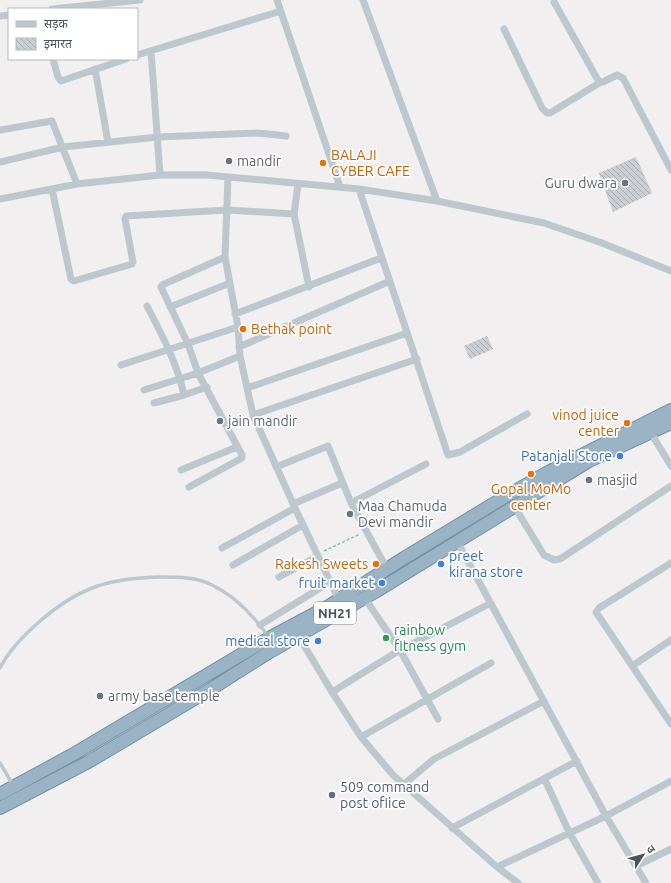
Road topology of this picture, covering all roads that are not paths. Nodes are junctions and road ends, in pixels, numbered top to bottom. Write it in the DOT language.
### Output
graph roads {
  1 [pos="140,0"];
  2 [pos="277,0"];
  3 [pos="363,0"];
  4 [pos="554,2"];
  5 [pos="62,8"];
  6 [pos="281,11"];
  7 [pos="504,29"];
  8 [pos="151,51"];
  9 [pos="138,55"];
  10 [pos="53,60"];
  11 [pos="123,60"];
  12 [pos="95,69"];
  13 [pos="601,82"];
  14 [pos="0,130"];
  15 [pos="286,136"];
  16 [pos="158,137"];
  17 [pos="108,142"];
  18 [pos="63,147"];
  19 [pos="0,162"];
  20 [pos="671,170"];
  21 [pos="160,176"];
  22 [pos="228,177"];
  23 [pos="77,184"];
  24 [pos="298,184"];
  25 [pos="340,188"];
  26 [pos="52,189"];
  27 [pos="359,189"];
  28 [pos="0,199"];
  29 [pos="437,201"];
  30 [pos="227,210"];
  31 [pos="294,214"];
  32 [pos="225,257"];
  33 [pos="382,258"];
  34 [pos="671,271"];
  35 [pos="390,281"];
  36 [pos="230,283"];
  37 [pos="309,287"];
  38 [pos="147,306"];
  39 [pos="170,306"];
  40 [pos="235,314"];
  41 [pos="238,327"];
  42 [pos="407,333"];
  43 [pos="188,344"];
  44 [pos="239,347"];
  45 [pos="170,350"];
  46 [pos="240,356"];
  47 [pos="417,359"];
  48 [pos="121,365"];
  49 [pos="198,373"];
  50 [pos="180,378"];
  51 [pos="207,387"];
  52 [pos="247,388"];
  53 [pos="144,390"];
  54 [pos="184,395"];
  55 [pos="154,403"];
  56 [pos="671,410"];
  57 [pos="527,414"];
  58 [pos="254,415"];
  59 [pos="671,422"];
  60 [pos="647,428"];
  61 [pos="237,447"];
  62 [pos="426,464"];
  63 [pos="671,466"];
  64 [pos="276,467"];
  65 [pos="181,470"];
  66 [pos="342,483"];
  67 [pos="671,486"];
  68 [pos="189,487"];
  69 [pos="351,503"];
  70 [pos="294,506"];
  71 [pos="514,506"];
  72 [pos="303,525"];
  73 [pos="456,541"];
  74 [pos="222,548"];
  75 [pos="317,555"];
  76 [pos="671,562"];
  77 [pos="233,565"];
  78 [pos="387,569"];
  79 [pos="279,576"];
  80 [pos="330,582"];
  81 [pos="364,597"];
  82 [pos="339,600"];
  83 [pos="491,603"];
  84 [pos="260,625"];
  85 [pos="295,631"];
  86 [pos="269,638"];
  87 [pos="671,640"];
  88 [pos="400,650"];
  89 [pos="491,663"];
  90 [pos="632,666"];
  91 [pos="0,668"];
  92 [pos="332,692"];
  93 [pos="427,699"];
  94 [pos="544,701"];
  95 [pos="668,713"];
  96 [pos="438,719"];
  97 [pos="671,724"];
  98 [pos="361,737"];
  99 [pos="576,761"];
  100 [pos="0,763"];
  101 [pos="545,780"];
  102 [pos="671,781"];
  103 [pos="403,785"];
  104 [pos="14,786"];
  105 [pos="0,794"];
  106 [pos="0,808"];
  107 [pos="606,816"];
  108 [pos="452,828"];
  109 [pos="569,832"];
  110 [pos="671,849"];
  111 [pos="636,866"];
  112 [pos="497,867"];
  113 [pos="518,883"];
  114 [pos="598,883"];
  115 [pos="646,883"];
  1 -- 5 [label="street"];
  2 -- 6 [label="street"];
  3 -- 29 [label="street"];
  4 -- 13 [label="street"];
  6 -- 8 [label="street"];
  6 -- 25 [label="street"];
  7 -- 13 [label="street"];
  8 -- 9 [label="street"];
  8 -- 16 [label="street"];
  10 -- 12 [label="street"];
  11 -- 12 [label="street"];
  12 -- 17 [label="street"];
  13 -- 20 [label="street"];
  14 -- 18 [label="street"];
  15 -- 16 [label="street"];
  16 -- 17 [label="street"];
  16 -- 21 [label="street"];
  17 -- 18 [label="street"];
  18 -- 19 [label="street"];
  18 -- 23 [label="street"];
  21 -- 22 [label="street"];
  21 -- 23 [label="street"];
  22 -- 24 [label="street"];
  22 -- 30 [label="street"];
  23 -- 26 [label="street"];
  24 -- 25 [label="street"];
  24 -- 31 [label="street"];
  25 -- 27 [label="street"];
  26 -- 28 [label="street"];
  26 -- 30 [label="street"];
  27 -- 29 [label="street"];
  27 -- 33 [label="street"];
  29 -- 34 [label="street"];
  30 -- 31 [label="street"];
  30 -- 32 [label="street"];
  31 -- 37 [label="street"];
  32 -- 36 [label="street"];
  32 -- 39 [label="street"];
  33 -- 35 [label="street"];
  33 -- 37 [label="street"];
  35 -- 42 [label="street"];
  35 -- 44 [label="street"];
  36 -- 39 [label="street"];
  36 -- 40 [label="street"];
  37 -- 40 [label="street"];
  38 -- 45 [label="street"];
  39 -- 43 [label="street"];
  40 -- 41 [label="street"];
  41 -- 43 [label="street"];
  41 -- 44 [label="street"];
  42 -- 47 [label="street"];
  42 -- 52 [label="street"];
  43 -- 45 [label="street"];
  43 -- 49 [label="street"];
  44 -- 46 [label="street"];
  45 -- 48 [label="street"];
  45 -- 50 [label="street"];
  46 -- 49 [label="street"];
  46 -- 52 [label="street"];
  47 -- 57 [label="street"];
  47 -- 58 [label="street"];
  49 -- 50 [label="street"];
  49 -- 51 [label="street"];
  50 -- 53 [label="street"];
  50 -- 54 [label="street"];
  51 -- 54 [label="street"];
  51 -- 61 [label="street"];
  52 -- 58 [label="street"];
  54 -- 55 [label="street"];
  56 -- 60 [label="highway, NH21"];
  58 -- 64 [label="street"];
  59 -- 60 [label="highway, NH21"];
  60 -- 63 [label="street"];
  60 -- 71 [label="highway, NH21"];
  60 -- 78 [label="highway, NH21"];
  61 -- 65 [label="street"];
  61 -- 68 [label="street"];
  62 -- 69 [label="street"];
  64 -- 66 [label="street"];
  64 -- 70 [label="street"];
  66 -- 69 [label="street"];
  66 -- 70 [label="street"];
  67 -- 71 [label="street"];
  69 -- 78 [label="street"];
  70 -- 72 [label="street"];
  70 -- 74 [label="street"];
  71 -- 73 [label="highway, NH21"];
  72 -- 75 [label="street"];
  72 -- 77 [label="street"];
  73 -- 81 [label="highway, NH21"];
  73 -- 83 [label="street"];
  75 -- 79 [label="street"];
  75 -- 80 [label="street"];
  76 -- 90 [label="street"];
  78 -- 82 [label="highway, NH21"];
  80 -- 82 [label="street"];
  80 -- 84 [label="street"];
  81 -- 85 [label="highway, NH21"];
  81 -- 88 [label="street"];
  82 -- 85 [label="highway, NH21"];
  83 -- 88 [label="street"];
  83 -- 94 [label="street"];
  84 -- 86 [label="lane"];
  84 -- 91 [label="lane"];
  85 -- 86 [label="highway, NH21"];
  85 -- 92 [label="street"];
  85 -- 106 [label="highway, NH21"];
  86 -- 104 [label="highway, NH21"];
  87 -- 90 [label="street"];
  88 -- 92 [label="street"];
  88 -- 93 [label="street"];
  89 -- 93 [label="street"];
  90 -- 95 [label="street"];
  92 -- 98 [label="street"];
  93 -- 96 [label="street"];
  93 -- 98 [label="street"];
  94 -- 99 [label="street"];
  94 -- 103 [label="street"];
  95 -- 97 [label="street"];
  98 -- 103 [label="street"];
  99 -- 101 [label="street"];
  99 -- 107 [label="street"];
  100 -- 104 [label="lane"];
  101 -- 108 [label="street"];
  101 -- 109 [label="street"];
  102 -- 107 [label="street"];
  103 -- 108 [label="street"];
  104 -- 105 [label="highway, NH21"];
  107 -- 109 [label="street"];
  107 -- 111 [label="street"];
  108 -- 112 [label="street"];
  109 -- 112 [label="street"];
  109 -- 114 [label="street"];
  110 -- 111 [label="street"];
  111 -- 115 [label="street"];
  112 -- 113 [label="street"];
}
